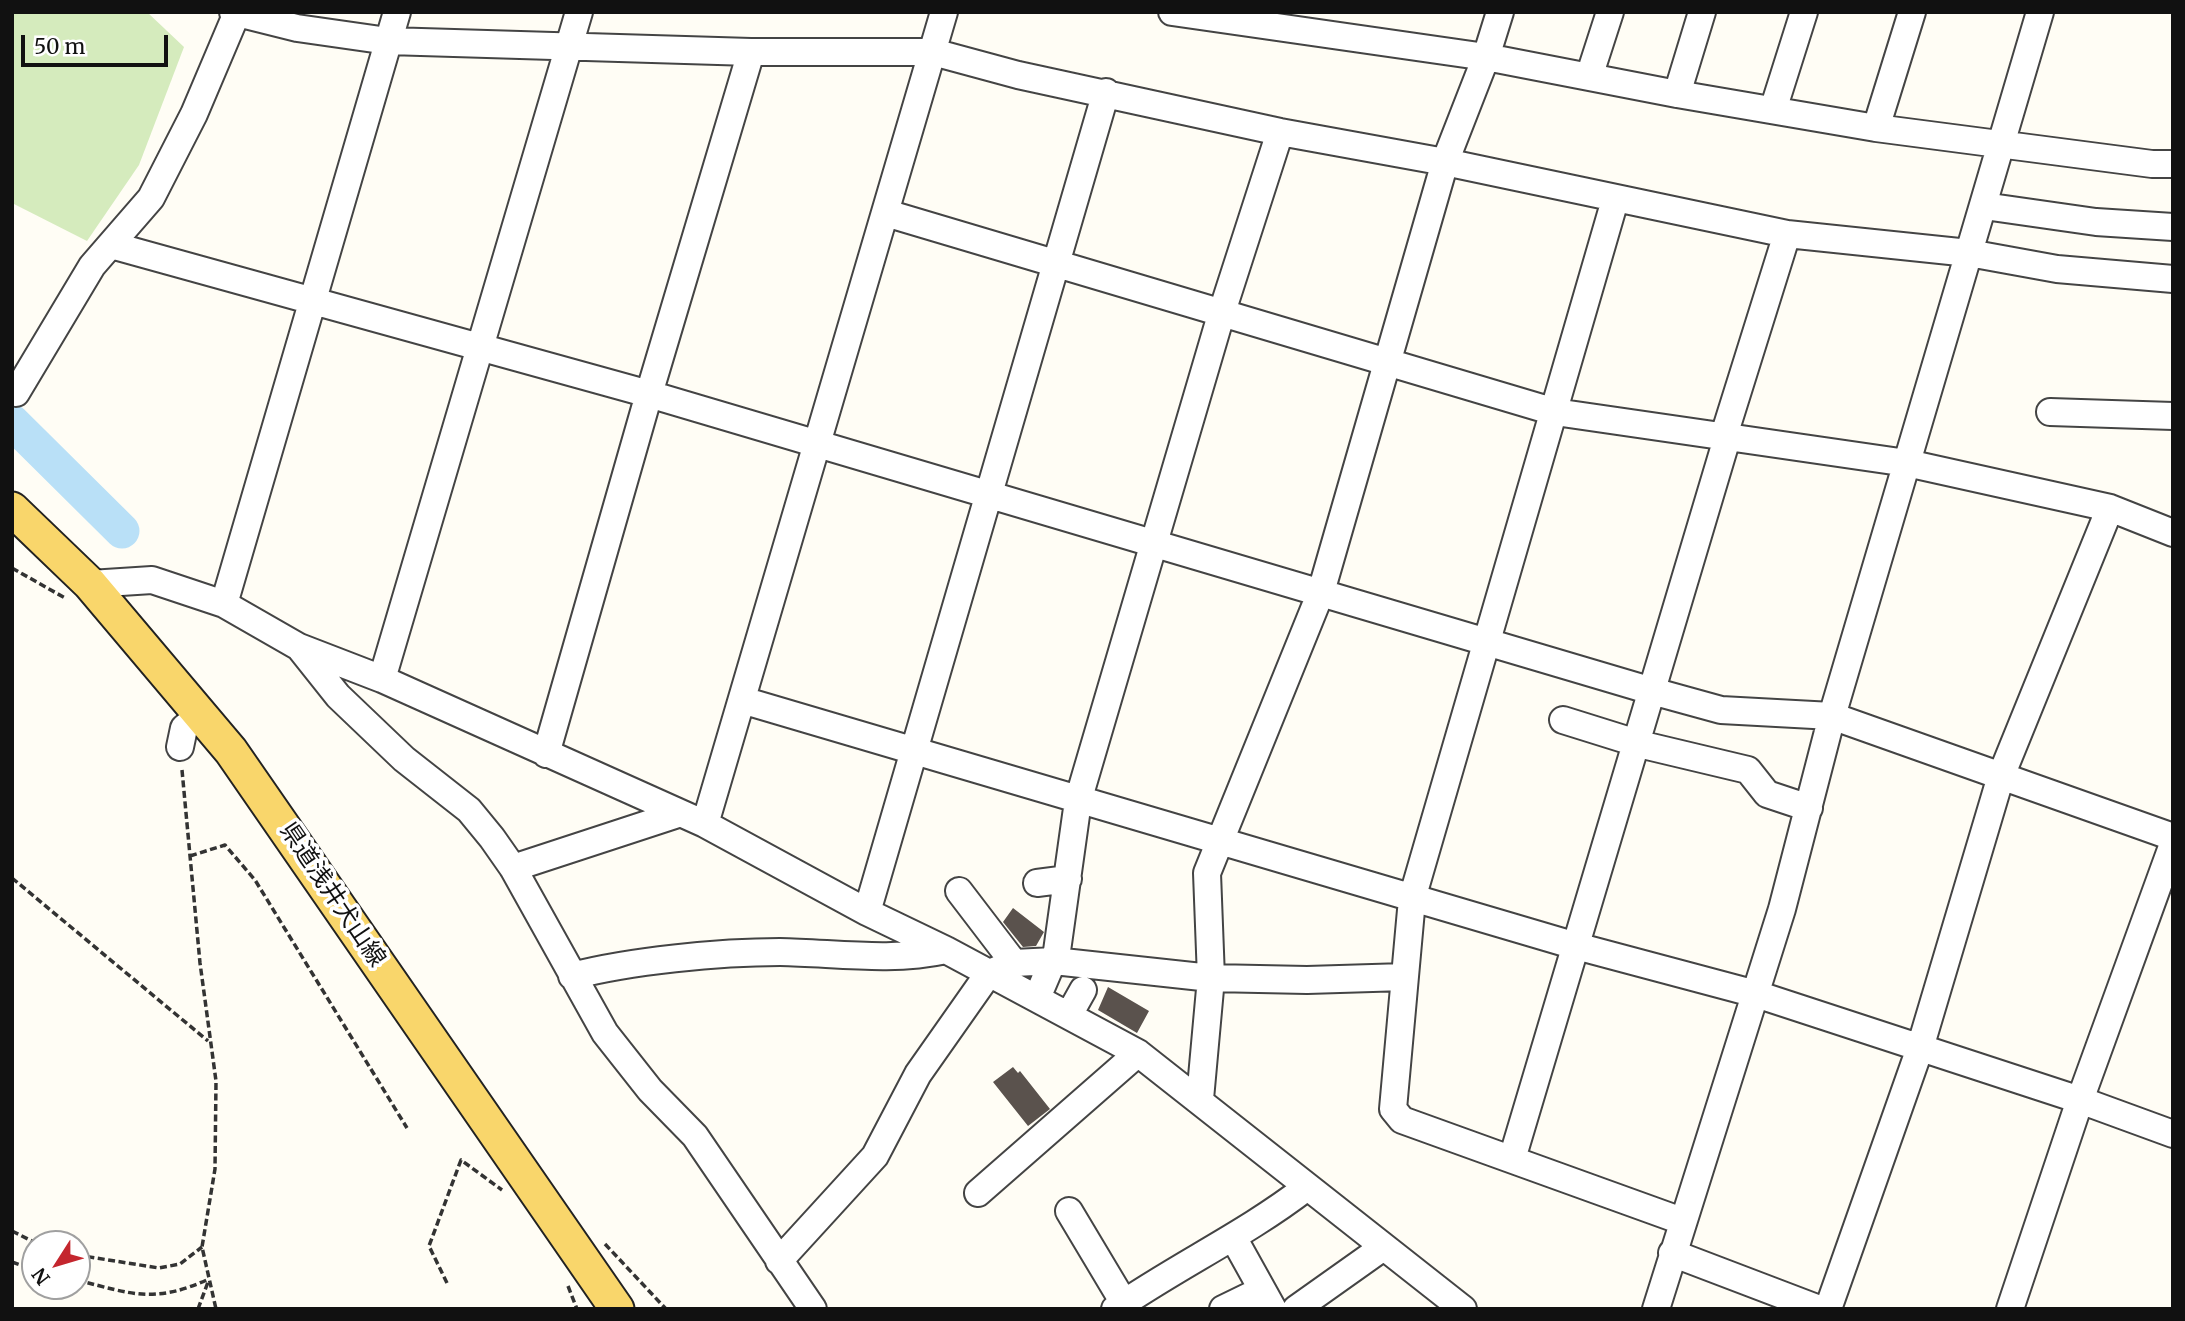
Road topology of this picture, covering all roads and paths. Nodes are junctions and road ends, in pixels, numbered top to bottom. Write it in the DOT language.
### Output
graph roads {
  1 [pos="397,12"];
  2 [pos="579,12"];
  3 [pos="944,12"];
  4 [pos="1172,12"];
  5 [pos="1500,12"];
  6 [pos="1611,12"];
  7 [pos="1702,12"];
  8 [pos="1804,12"];
  9 [pos="1912,12"];
  10 [pos="2040,12"];
  11 [pos="235,13"];
  12 [pos="1236,17"];
  13 [pos="388,41"];
  14 [pos="569,45"];
  15 [pos="751,52"];
  16 [pos="933,52"];
  17 [pos="1486,57"];
  18 [pos="1589,76"];
  19 [pos="1106,92"];
  20 [pos="1677,94"];
  21 [pos="1773,110"];
  22 [pos="1876,128"];
  23 [pos="1280,132"];
  24 [pos="2001,144"];
  25 [pos="1445,162"];
  26 [pos="2173,164"];
  27 [pos="1615,200"];
  28 [pos="1984,206"];
  29 [pos="886,213"];
  30 [pos="2173,227"];
  31 [pos="1787,234"];
  32 [pos="111,246"];
  33 [pos="1969,253"];
  34 [pos="1054,261"];
  35 [pos="2173,279"];
  36 [pos="313,300"];
  37 [pos="1222,315"];
  38 [pos="482,347"];
  39 [pos="1386,361"];
  40 [pos="16,393"];
  41 [pos="649,394"];
  42 [pos="1555,412"];
  43 [pos="2050,412"];
  44 [pos="2173,416"];
  45 [pos="1728,435"];
  46 [pos="817,444"];
  47 [pos="1907,463"];
  48 [pos="989,495"];
  49 [pos="2110,508"];
  50 [pos="12,509"];
  51 [pos="2173,533"];
  52 [pos="1155,546"];
  53 [pos="90,584"];
  54 [pos="1321,593"];
  55 [pos="224,604"];
  56 [pos="1488,642"];
  57 [pos="299,647"];
  58 [pos="382,679"];
  59 [pos="1652,691"];
  60 [pos="742,700"];
  61 [pos="201,714"];
  62 [pos="1832,716"];
  63 [pos="1563,720"];
  64 [pos="1637,741"];
  65 [pos="180,747"];
  66 [pos="915,749"];
  67 [pos="546,754"];
  68 [pos="2001,776"];
  69 [pos="1078,801"];
  70 [pos="1810,808"];
  71 [pos="678,814"];
  72 [pos="705,824"];
  73 [pos="2173,837"];
  74 [pos="1222,842"];
  75 [pos="2173,844"];
  76 [pos="190,856"];
  77 [pos="513,868"];
  78 [pos="12,878"];
  79 [pos="1068,879"];
  80 [pos="1037,883"];
  81 [pos="959,891"];
  82 [pos="1413,898"];
  83 [pos="867,912"];
  84 [pos="1576,946"];
  85 [pos="947,950"];
  86 [pos="1054,961"];
  87 [pos="1014,963"];
  88 [pos="989,974"];
  89 [pos="572,976"];
  90 [pos="1405,977"];
  91 [pos="1211,978"];
  92 [pos="1083,990"];
  93 [pos="1756,994"];
  94 [pos="1037,998"];
  95 [pos="1069,1015"];
  96 [pos="210,1042"];
  97 [pos="1920,1048"];
  98 [pos="1138,1053"];
  99 [pos="1200,1099"];
  100 [pos="2080,1100"];
  101 [pos="407,1128"];
  102 [pos="2173,1134"];
  103 [pos="1512,1159"];
  104 [pos="1307,1187"];
  105 [pos="505,1192"];
  106 [pos="978,1192"];
  107 [pos="1069,1211"];
  108 [pos="1682,1222"];
  109 [pos="1233,1237"];
  110 [pos="601,1240"];
  111 [pos="202,1247"];
  112 [pos="1382,1248"];
  113 [pos="1672,1254"];
  114 [pos="91,1257"];
  115 [pos="779,1261"];
  116 [pos="209,1279"];
  117 [pos="91,1283"];
  118 [pos="447,1283"];
  119 [pos="1268,1299"];
  120 [pos="1119,1306"];
  121 [pos="1454,1307"];
  122 [pos="198,1309"];
  123 [pos="216,1309"];
  124 [pos="617,1309"];
  125 [pos="666,1309"];
  126 [pos="813,1309"];
  127 [pos="1223,1309"];
  128 [pos="1296,1309"];
  129 [pos="1656,1309"];
  130 [pos="1819,1309"];
  131 [pos="1828,1309"];
  132 [pos="2010,1309"];
  1 -- 13 [label="street"];
  2 -- 14 [label="street"];
  3 -- 16 [label="street"];
  4 -- 12 [label="street"];
  5 -- 17 [label="street"];
  6 -- 18 [label="street"];
  7 -- 20 [label="street"];
  8 -- 21 [label="street"];
  9 -- 22 [label="street"];
  10 -- 24 [label="street"];
  11 -- 13 [label="street"];
  11 -- 32 [label="street"];
  12 -- 17 [label="street"];
  13 -- 14 [label="street"];
  13 -- 36 [label="street"];
  14 -- 15 [label="street"];
  14 -- 38 [label="street"];
  15 -- 16 [label="street"];
  15 -- 41 [label="street"];
  16 -- 19 [label="street"];
  16 -- 29 [label="street"];
  17 -- 18 [label="street"];
  17 -- 25 [label="street"];
  18 -- 20 [label="street"];
  19 -- 23 [label="street"];
  19 -- 34 [label="street"];
  20 -- 21 [label="street"];
  21 -- 22 [label="street"];
  22 -- 24 [label="street"];
  23 -- 25 [label="street"];
  23 -- 37 [label="street"];
  24 -- 26 [label="street"];
  24 -- 28 [label="street"];
  25 -- 27 [label="street"];
  25 -- 39 [label="street"];
  27 -- 31 [label="street"];
  27 -- 42 [label="street"];
  28 -- 30 [label="street"];
  28 -- 33 [label="street"];
  29 -- 34 [label="street"];
  29 -- 46 [label="street"];
  31 -- 33 [label="street"];
  31 -- 45 [label="street"];
  32 -- 36 [label="street"];
  32 -- 40 [label="street"];
  33 -- 35 [label="street"];
  33 -- 47 [label="street"];
  34 -- 37 [label="street"];
  34 -- 48 [label="street"];
  36 -- 38 [label="street"];
  36 -- 55 [label="street"];
  37 -- 39 [label="street"];
  37 -- 52 [label="street"];
  38 -- 41 [label="street"];
  38 -- 58 [label="street"];
  39 -- 42 [label="street"];
  39 -- 54 [label="street"];
  41 -- 46 [label="street"];
  41 -- 67 [label="street"];
  42 -- 45 [label="street"];
  42 -- 56 [label="street"];
  43 -- 44 [label="street"];
  45 -- 47 [label="street"];
  45 -- 59 [label="street"];
  46 -- 48 [label="street"];
  46 -- 60 [label="street"];
  47 -- 49 [label="street"];
  47 -- 62 [label="street"];
  48 -- 52 [label="street"];
  48 -- 66 [label="street"];
  49 -- 51 [label="street"];
  49 -- 68 [label="street"];
  50 -- 53 [label="main road, 県道浅井犬山線"];
  52 -- 54 [label="street"];
  52 -- 69 [label="street"];
  53 -- 55 [label="street"];
  53 -- 61 [label="main road, 県道浅井犬山線"];
  54 -- 56 [label="street"];
  54 -- 74 [label="street"];
  55 -- 57 [label="street"];
  56 -- 59 [label="street"];
  56 -- 82 [label="street"];
  57 -- 58 [label="street"];
  57 -- 77 [label="street"];
  58 -- 67 [label="street"];
  59 -- 62 [label="street"];
  59 -- 64 [label="street"];
  60 -- 66 [label="street"];
  60 -- 72 [label="street"];
  61 -- 65 [label="street"];
  61 -- 124 [label="main road, 県道浅井犬山線"];
  62 -- 68 [label="street"];
  62 -- 70 [label="street"];
  63 -- 64 [label="street"];
  64 -- 70 [label="street"];
  64 -- 84 [label="street"];
  65 -- 76 [label="path"];
  66 -- 69 [label="street"];
  66 -- 83 [label="street"];
  67 -- 71 [label="street"];
  68 -- 73 [label="street"];
  68 -- 97 [label="street"];
  69 -- 74 [label="street"];
  69 -- 79 [label="street"];
  70 -- 93 [label="street"];
  71 -- 72 [label="street"];
  71 -- 77 [label="street"];
  72 -- 83 [label="street"];
  74 -- 82 [label="street"];
  74 -- 91 [label="street"];
  75 -- 100 [label="street"];
  76 -- 96 [label="path"];
  76 -- 101 [label="path"];
  77 -- 89 [label="street"];
  78 -- 96 [label="path"];
  79 -- 80 [label="street"];
  79 -- 86 [label="street"];
  81 -- 87 [label="street"];
  82 -- 84 [label="street"];
  82 -- 90 [label="street"];
  83 -- 85 [label="street"];
  84 -- 93 [label="street"];
  84 -- 103 [label="street"];
  85 -- 88 [label="street"];
  85 -- 89 [label="street"];
  86 -- 87 [label="street"];
  86 -- 91 [label="street"];
  86 -- 94 [label="street"];
  87 -- 88 [label="street"];
  88 -- 94 [label="street"];
  88 -- 115 [label="street"];
  89 -- 115 [label="street"];
  90 -- 91 [label="street"];
  90 -- 103 [label="street"];
  91 -- 99 [label="street"];
  92 -- 95 [label="street"];
  93 -- 97 [label="street"];
  93 -- 108 [label="street"];
  94 -- 95 [label="street"];
  95 -- 98 [label="street"];
  96 -- 111 [label="path"];
  97 -- 100 [label="street"];
  97 -- 131 [label="street"];
  98 -- 99 [label="street"];
  98 -- 106 [label="street"];
  99 -- 104 [label="street"];
  100 -- 102 [label="street"];
  100 -- 132 [label="street"];
  103 -- 108 [label="street"];
  104 -- 109 [label="street"];
  104 -- 112 [label="street"];
  105 -- 118 [label="path"];
  107 -- 120 [label="street"];
  108 -- 113 [label="street"];
  109 -- 119 [label="street"];
  109 -- 120 [label="street"];
  110 -- 125 [label="path"];
  111 -- 114 [label="path"];
  111 -- 116 [label="path"];
  112 -- 121 [label="street"];
  112 -- 128 [label="street"];
  113 -- 129 [label="street"];
  113 -- 130 [label="street"];
  115 -- 126 [label="street"];
  116 -- 117 [label="path"];
  116 -- 122 [label="path"];
  116 -- 123 [label="path"];
  119 -- 127 [label="street"];
}
